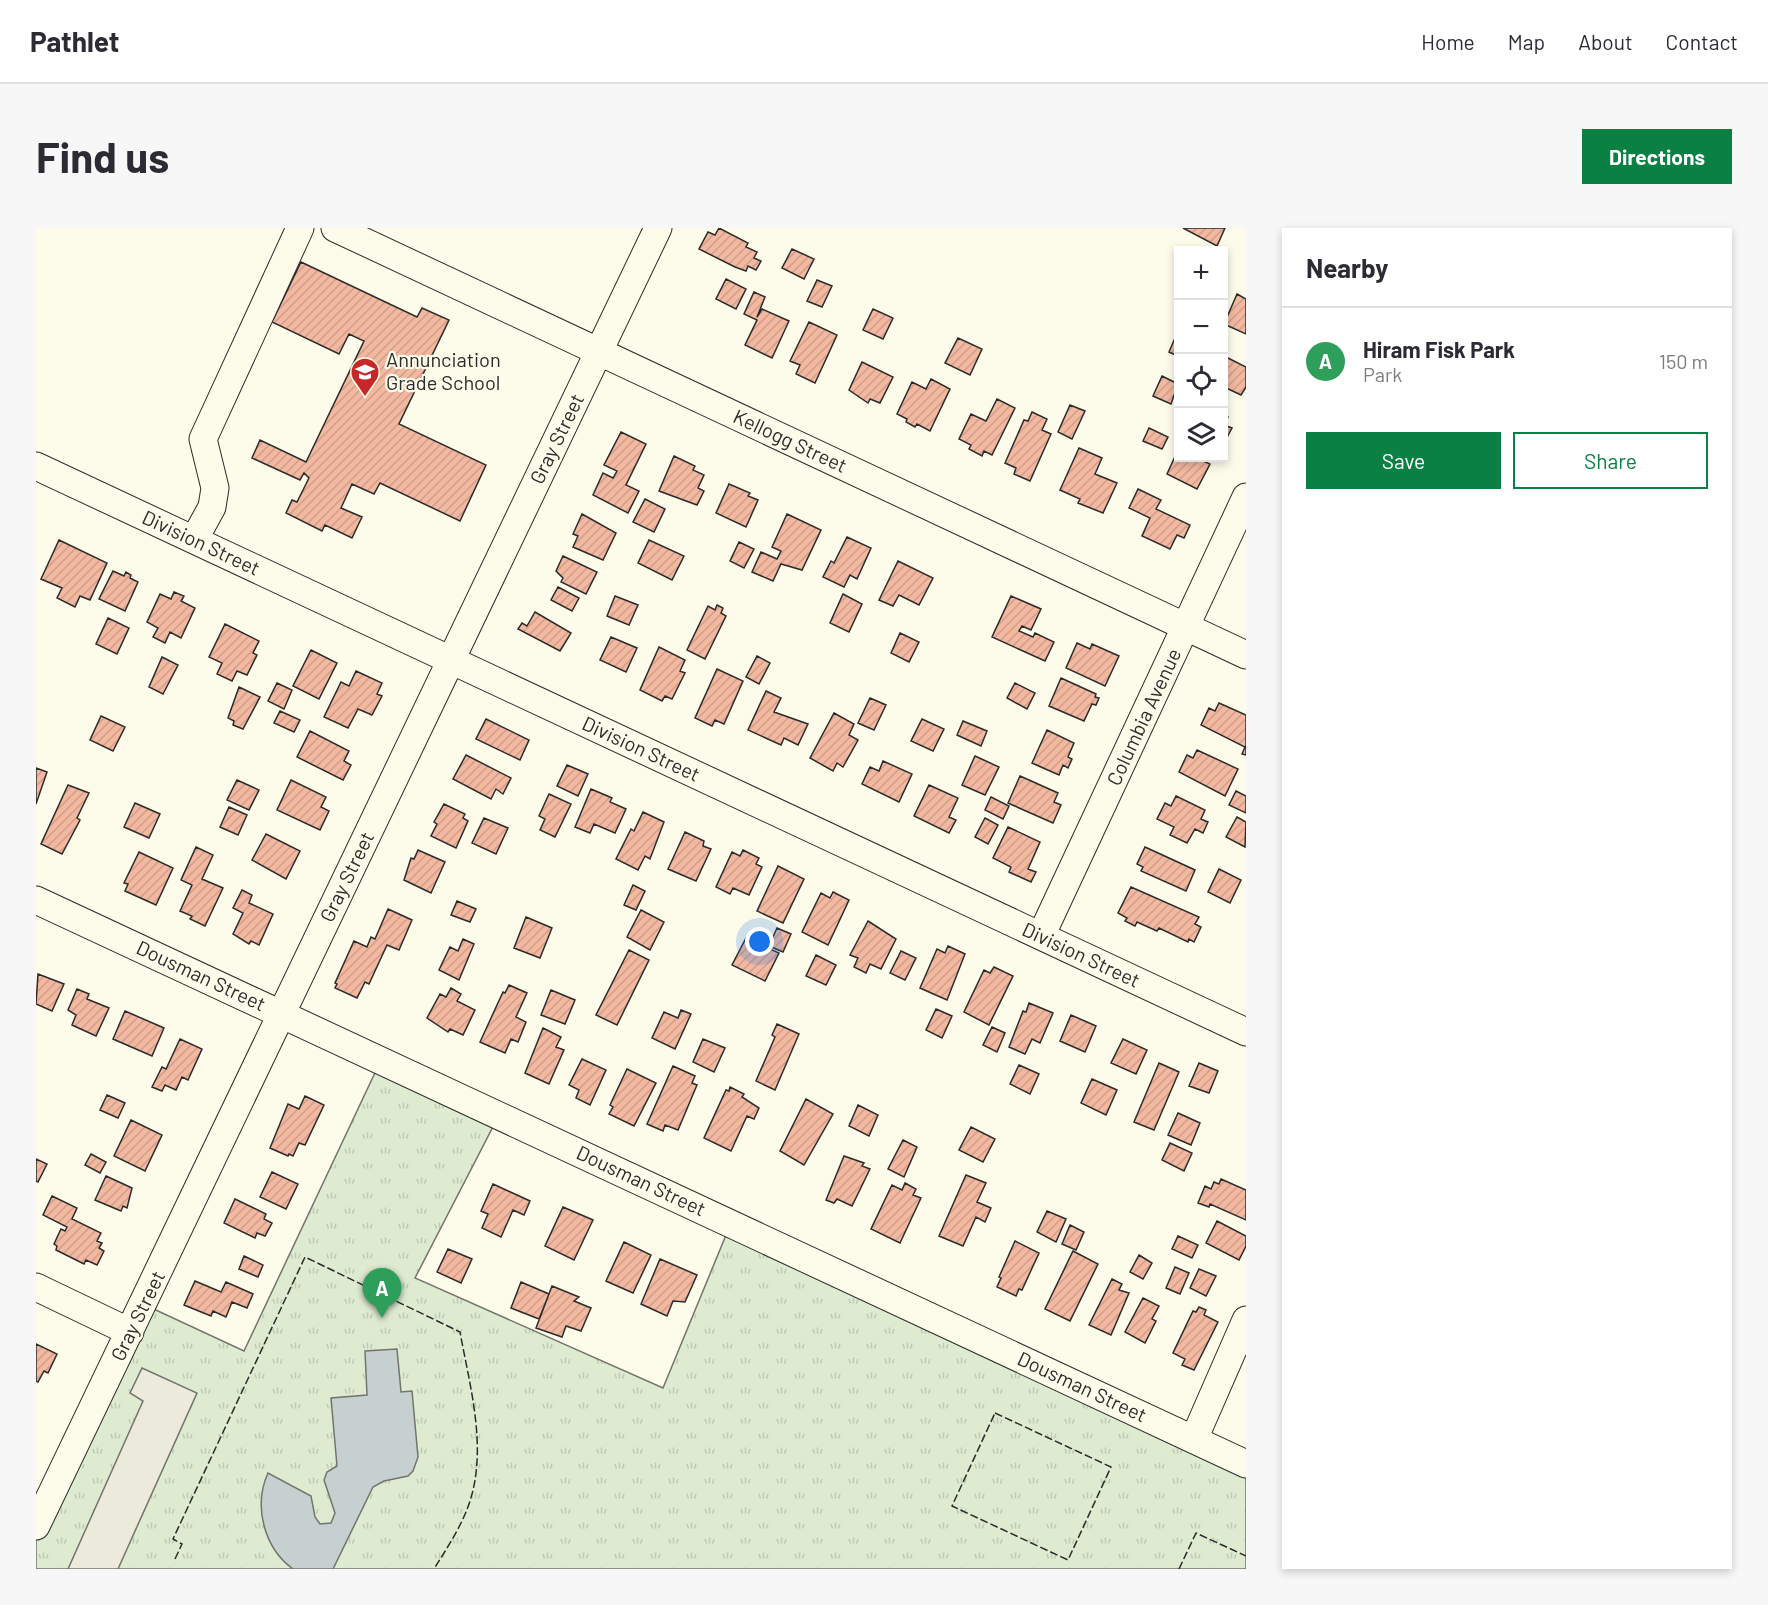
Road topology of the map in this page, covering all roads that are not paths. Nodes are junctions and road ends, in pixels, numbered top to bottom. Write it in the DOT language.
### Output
graph roads {
  1 [pos="300,228"];
  2 [pos="335,228"];
  3 [pos="658,228"];
  4 [pos="598,351"];
  5 [pos="36,466"];
  6 [pos="1246,497"];
  7 [pos="194,540"];
  8 [pos="1186,627"];
  9 [pos="1246,655"];
  10 [pos="451,660"];
  11 [pos="36,900"];
  12 [pos="1041,936"];
  13 [pos="282,1013"];
  14 [pos="1246,1032"];
  15 [pos="36,1287"];
  16 [pos="1246,1320"];
  17 [pos="130,1332"];
  18 [pos="1194,1439"];
  19 [pos="1246,1464"];
  20 [pos="36,1526"];
  1 -- 7 [label="street"];
  2 -- 4 [label="street, Kellogg Street"];
  3 -- 4 [label="street, Gray Street"];
  4 -- 8 [label="street, Kellogg Street"];
  4 -- 10 [label="street, Gray Street"];
  5 -- 7 [label="street, Division Street"];
  6 -- 8 [label="street, Columbia Avenue"];
  7 -- 10 [label="street, Division Street"];
  8 -- 9 [label="street, Kellogg Street"];
  8 -- 12 [label="street, Columbia Avenue"];
  10 -- 12 [label="street, Division Street"];
  10 -- 13 [label="street, Gray Street"];
  11 -- 13 [label="street, Dousman Street"];
  12 -- 14 [label="street, Division Street"];
  13 -- 17 [label="street, Gray Street"];
  13 -- 18 [label="street, Dousman Street"];
  15 -- 17 [label="street"];
  16 -- 18 [label="street"];
  17 -- 20 [label="street, Gray Street"];
  18 -- 19 [label="street, Dousman Street"];
}
